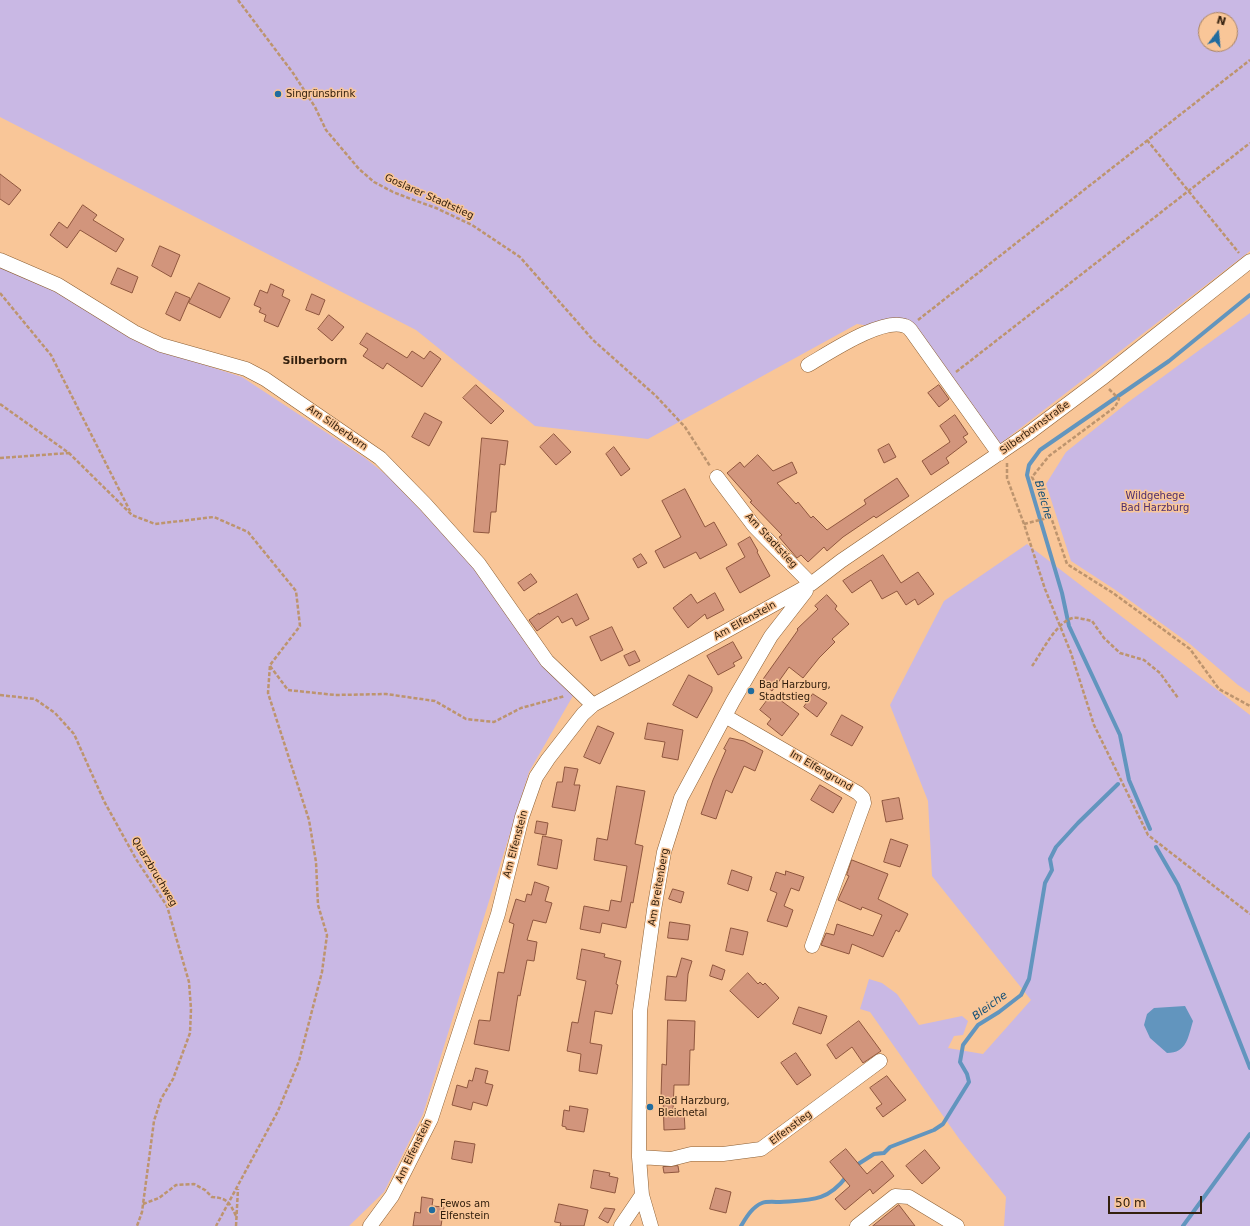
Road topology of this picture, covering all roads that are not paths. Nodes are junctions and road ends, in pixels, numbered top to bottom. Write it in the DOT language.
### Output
graph roads {
  1 [pos="0,260"];
  2 [pos="1249,262"];
  3 [pos="808,365"];
  4 [pos="1004,450"];
  5 [pos="717,477"];
  6 [pos="811,584"];
  7 [pos="593,705"];
  8 [pos="725,716"];
  9 [pos="812,946"];
  10 [pos="880,1061"];
  11 [pos="639,1157"];
  12 [pos="642,1195"];
  13 [pos="370,1226"];
  14 [pos="621,1226"];
  15 [pos="651,1226"];
  16 [pos="857,1226"];
  17 [pos="957,1226"];
  1 -- 7 [label="street, Am Silberborn"];
  2 -- 4 [label="street, Silberbornstraße"];
  3 -- 4 [label="street"];
  4 -- 6 [label="street, Silberbornstraße"];
  5 -- 6 [label="street, Am Stadtstieg"];
  6 -- 7 [label="street, Am Elfenstein"];
  6 -- 8 [label="street, Am Breitenberg"];
  7 -- 13 [label="street, Am Elfenstein"];
  8 -- 9 [label="street, Im Elfengrund"];
  8 -- 11 [label="street, Am Breitenberg"];
  10 -- 11 [label="street, Elfenstieg"];
  11 -- 12 [label="street, Am Breitenberg"];
  12 -- 14 [label="street"];
  12 -- 15 [label="street, Am Breitenberg"];
  16 -- 17 [label="street"];
}
